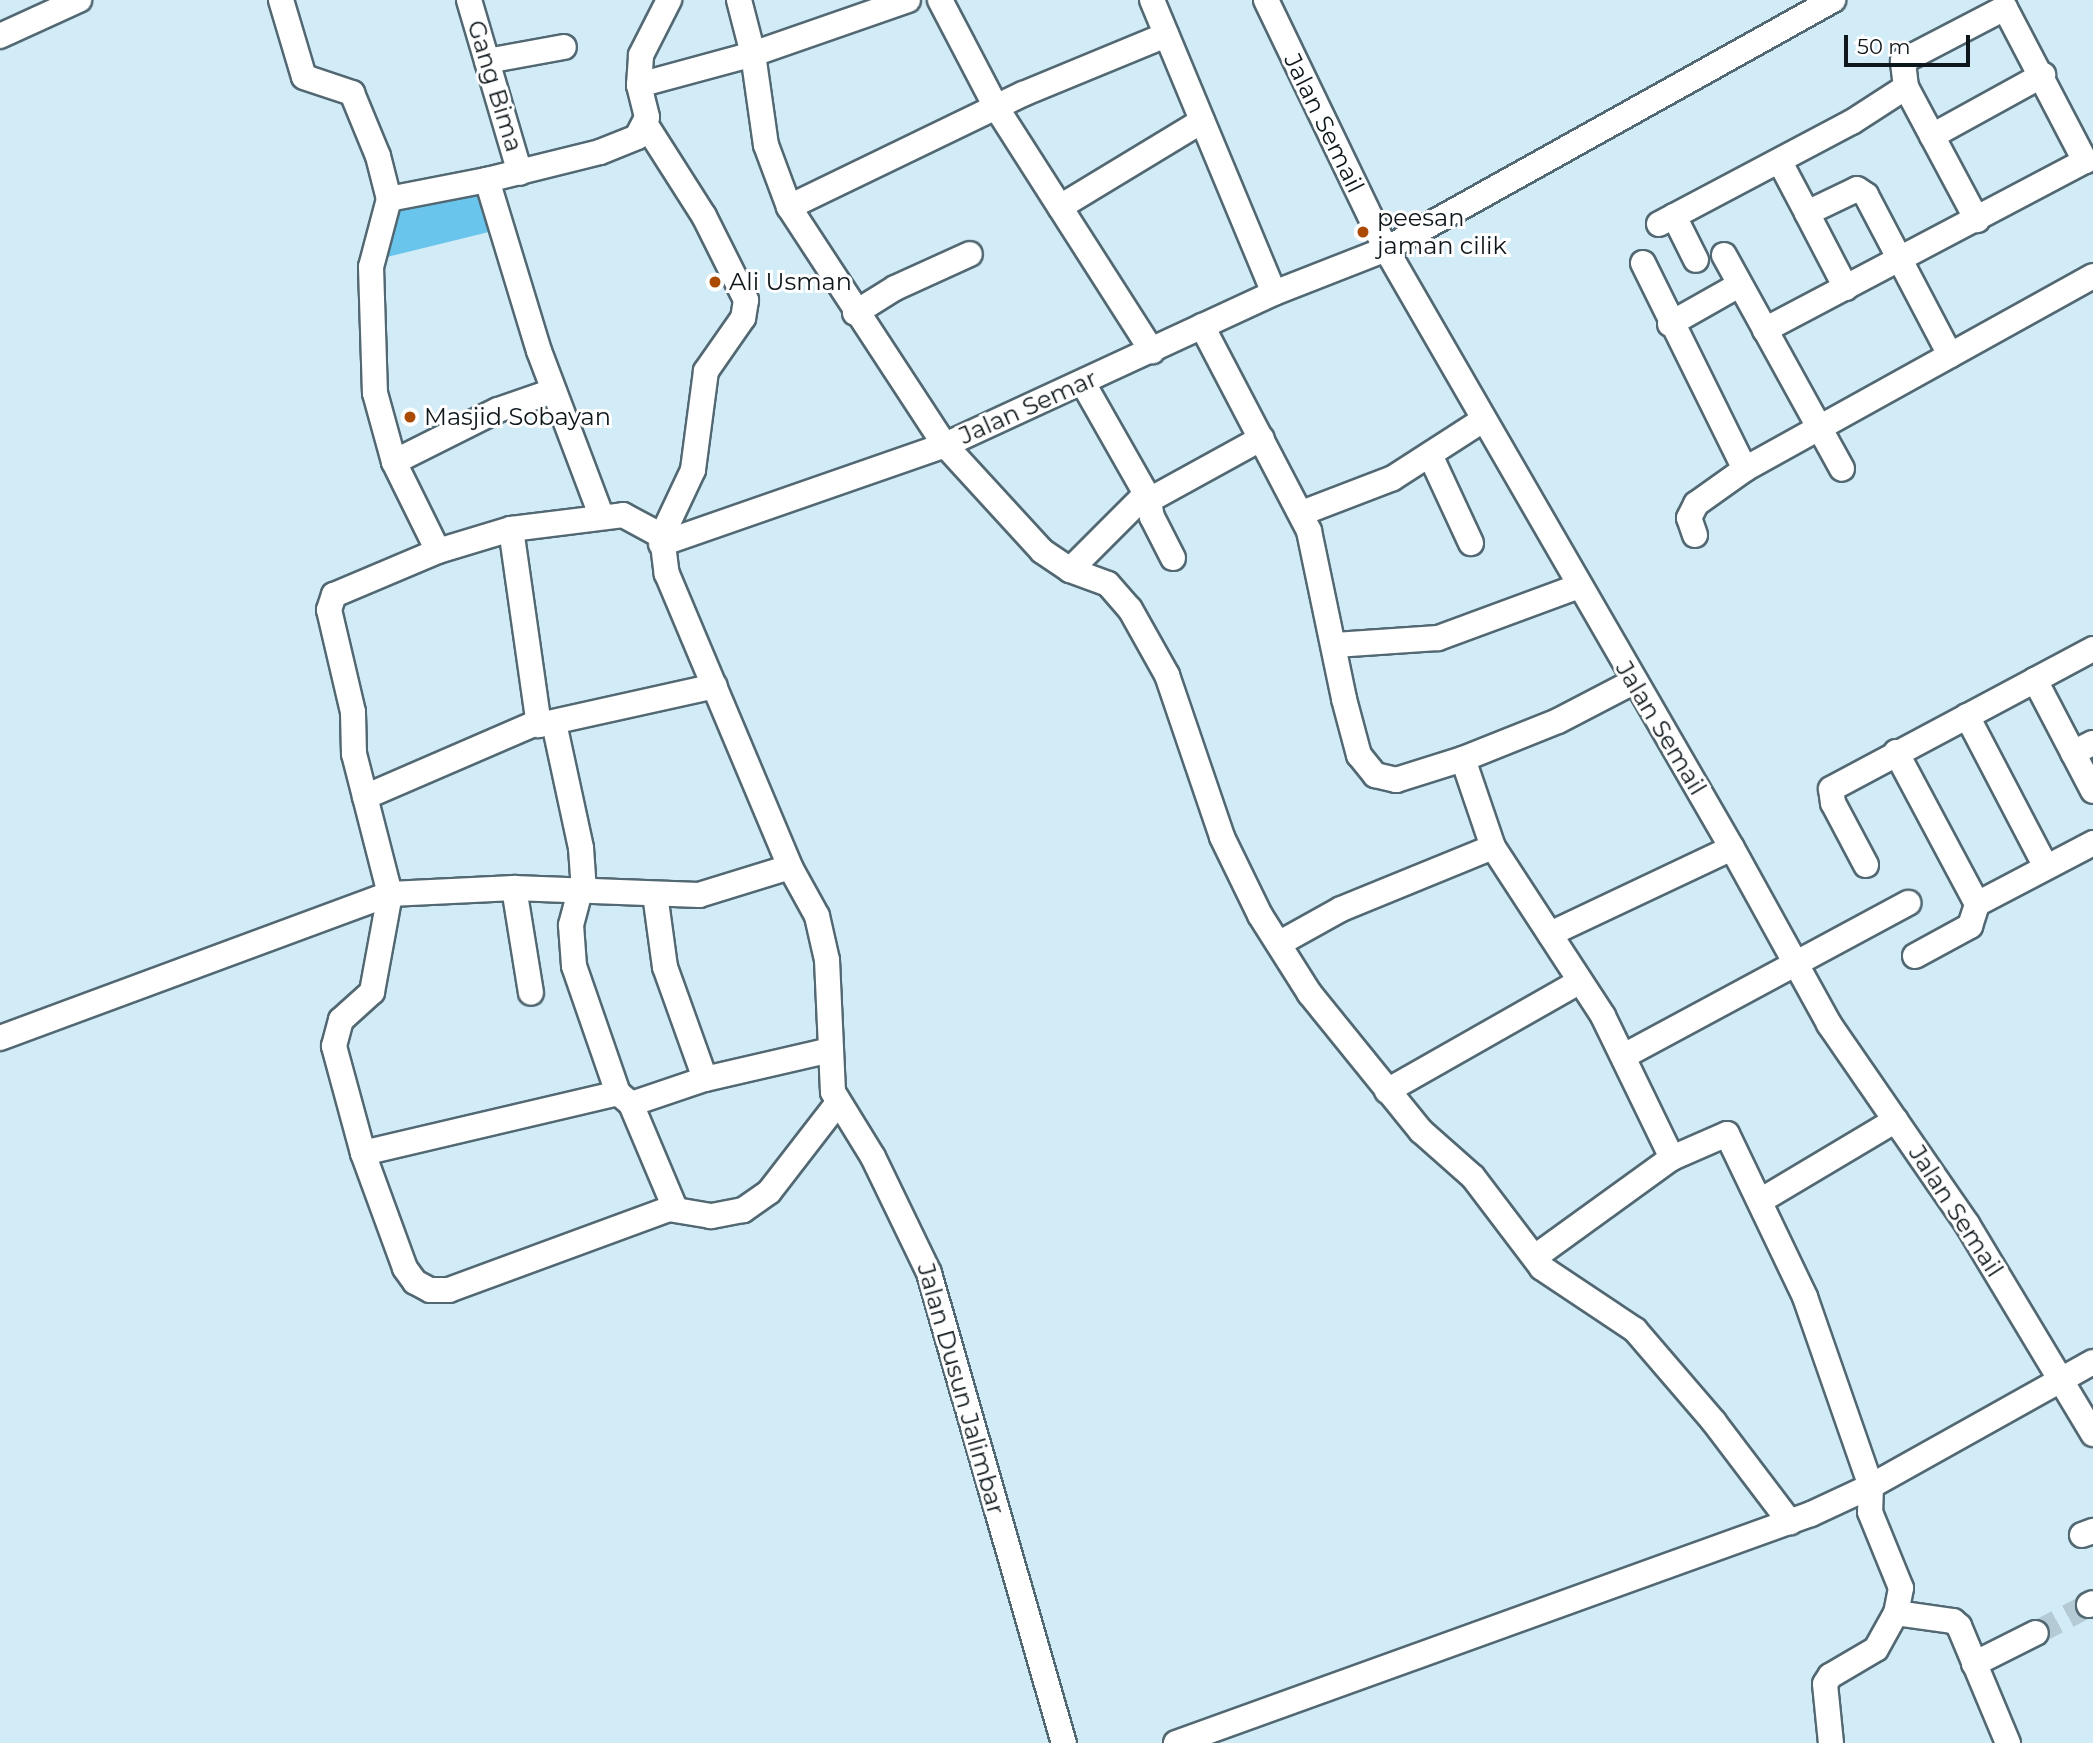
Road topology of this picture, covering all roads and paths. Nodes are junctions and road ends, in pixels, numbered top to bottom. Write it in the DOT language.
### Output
graph roads {
  1 [pos="79,0"];
  2 [pos="281,0"];
  3 [pos="469,0"];
  4 [pos="669,0"];
  5 [pos="739,0"];
  6 [pos="908,0"];
  7 [pos="940,0"];
  8 [pos="1152,0"];
  9 [pos="1266,0"];
  10 [pos="1833,0"];
  11 [pos="1166,35"];
  12 [pos="0,36"];
  13 [pos="564,47"];
  14 [pos="753,54"];
  15 [pos="487,61"];
  16 [pos="2043,75"];
  17 [pos="639,85"];
  18 [pos="1906,87"];
  19 [pos="996,107"];
  20 [pos="1202,121"];
  21 [pos="646,125"];
  22 [pos="1933,136"];
  23 [pos="1780,162"];
  24 [pos="520,173"];
  25 [pos="487,180"];
  26 [pos="389,199"];
  27 [pos="789,207"];
  28 [pos="1060,207"];
  29 [pos="1807,213"];
  30 [pos="1977,220"];
  31 [pos="1386,249"];
  32 [pos="970,254"];
  33 [pos="1724,255"];
  34 [pos="1696,260"];
  35 [pos="1900,260"];
  36 [pos="1643,263"];
  37 [pos="2093,276"];
  38 [pos="1739,285"];
  39 [pos="1846,288"];
  40 [pos="1274,293"];
  41 [pos="855,313"];
  42 [pos="1670,324"];
  43 [pos="1202,326"];
  44 [pos="1765,330"];
  45 [pos="1152,351"];
  46 [pos="1950,355"];
  47 [pos="1083,383"];
  48 [pos="553,391"];
  49 [pos="1482,420"];
  50 [pos="1818,426"];
  51 [pos="1262,438"];
  52 [pos="945,445"];
  53 [pos="1431,457"];
  54 [pos="394,462"];
  55 [pos="1745,469"];
  56 [pos="1842,469"];
  57 [pos="1147,495"];
  58 [pos="1302,513"];
  59 [pos="601,515"];
  60 [pos="511,529"];
  61 [pos="1695,535"];
  62 [pos="662,540"];
  63 [pos="1471,543"];
  64 [pos="438,551"];
  65 [pos="1173,558"];
  66 [pos="1070,570"];
  67 [pos="1579,586"];
  68 [pos="1335,645"];
  69 [pos="2093,649"];
  70 [pos="2035,680"];
  71 [pos="1633,682"];
  72 [pos="715,687"];
  73 [pos="1967,716"];
  74 [pos="545,723"];
  75 [pos="2083,748"];
  76 [pos="1896,752"];
  77 [pos="1463,759"];
  78 [pos="2093,791"];
  79 [pos="365,797"];
  80 [pos="2093,844"];
  81 [pos="1493,847"];
  82 [pos="1732,848"];
  83 [pos="1866,865"];
  84 [pos="790,867"];
  85 [pos="2046,867"];
  86 [pos="514,888"];
  87 [pos="579,890"];
  88 [pos="390,894"];
  89 [pos="655,894"];
  90 [pos="1908,903"];
  91 [pos="1977,905"];
  92 [pos="1550,934"];
  93 [pos="1280,943"];
  94 [pos="1915,956"];
  95 [pos="1796,965"];
  96 [pos="1579,982"];
  97 [pos="531,993"];
  98 [pos="0,1038"];
  99 [pos="831,1050"];
  100 [pos="1624,1056"];
  101 [pos="705,1079"];
  102 [pos="1387,1091"];
  103 [pos="624,1099"];
  104 [pos="837,1104"];
  105 [pos="1896,1120"];
  106 [pos="363,1153"];
  107 [pos="1672,1157"];
  108 [pos="1760,1201"];
  109 [pos="675,1208"];
  110 [pos="1535,1257"];
  111 [pos="2093,1362"];
  112 [pos="2060,1381"];
  113 [pos="2093,1434"];
  114 [pos="1871,1486"];
  115 [pos="1790,1522"];
  116 [pos="1896,1613"];
  117 [pos="2036,1633"];
  118 [pos="1974,1664"];
  119 [pos="1064,1743"];
  120 [pos="1176,1743"];
  121 [pos="1831,1743"];
  122 [pos="2008,1743"];
  1 -- 12 [label="street"];
  2 -- 26 [label="street"];
  3 -- 15 [label="street, Gang Bima"];
  4 -- 17 [label="street"];
  5 -- 14 [label="street"];
  6 -- 14 [label="street"];
  7 -- 19 [label="street"];
  8 -- 11 [label="street"];
  9 -- 31 [label="street, Jalan Semail"];
  10 -- 31 [label="street, Jalan Semar"];
  11 -- 19 [label="street"];
  11 -- 20 [label="street"];
  13 -- 15 [label="street"];
  14 -- 17 [label="street"];
  14 -- 27 [label="street"];
  15 -- 24 [label="street, Gang Bima"];
  16 -- 18 [label="street"];
  16 -- 22 [label="street"];
  16 -- 30 [label="street"];
  17 -- 21 [label="street"];
  18 -- 22 [label="street"];
  18 -- 23 [label="street"];
  19 -- 27 [label="street"];
  19 -- 28 [label="street"];
  20 -- 28 [label="street"];
  20 -- 40 [label="street"];
  21 -- 24 [label="street"];
  21 -- 62 [label="street"];
  22 -- 30 [label="street"];
  23 -- 29 [label="street"];
  23 -- 34 [label="street"];
  24 -- 25 [label="street"];
  25 -- 26 [label="street"];
  25 -- 48 [label="street"];
  26 -- 54 [label="street"];
  27 -- 41 [label="street"];
  28 -- 45 [label="street"];
  29 -- 35 [label="street"];
  29 -- 39 [label="street"];
  30 -- 35 [label="street"];
  31 -- 40 [label="street, Jalan Semar"];
  31 -- 49 [label="street, Jalan Semail"];
  32 -- 41 [label="street"];
  33 -- 38 [label="street"];
  35 -- 39 [label="street"];
  35 -- 46 [label="street"];
  36 -- 42 [label="street"];
  37 -- 46 [label="street"];
  38 -- 42 [label="street"];
  38 -- 44 [label="street"];
  39 -- 44 [label="street"];
  40 -- 43 [label="street, Jalan Semar"];
  41 -- 52 [label="street"];
  42 -- 55 [label="street"];
  43 -- 45 [label="street, Jalan Semar"];
  43 -- 51 [label="street"];
  44 -- 50 [label="street"];
  45 -- 47 [label="street, Jalan Semar"];
  46 -- 50 [label="street"];
  47 -- 52 [label="street, Jalan Semar"];
  47 -- 57 [label="street"];
  48 -- 54 [label="street"];
  48 -- 59 [label="street"];
  49 -- 53 [label="street"];
  49 -- 67 [label="street, Jalan Semail"];
  50 -- 55 [label="street"];
  50 -- 56 [label="street"];
  51 -- 57 [label="street"];
  51 -- 58 [label="street"];
  52 -- 62 [label="street, Jalan Semar"];
  52 -- 66 [label="street"];
  53 -- 58 [label="street"];
  53 -- 63 [label="street"];
  54 -- 64 [label="street"];
  55 -- 61 [label="street"];
  57 -- 65 [label="street"];
  57 -- 66 [label="street"];
  58 -- 68 [label="street"];
  59 -- 60 [label="street"];
  59 -- 62 [label="street"];
  60 -- 64 [label="street"];
  60 -- 74 [label="street"];
  62 -- 72 [label="street, Jalan Dusun Jalimbar"];
  64 -- 79 [label="street"];
  66 -- 93 [label="street"];
  67 -- 68 [label="street"];
  67 -- 71 [label="street, Jalan Semail"];
  68 -- 77 [label="street"];
  69 -- 70 [label="street"];
  70 -- 73 [label="street"];
  70 -- 75 [label="street"];
  71 -- 77 [label="street"];
  71 -- 82 [label="street, Jalan Semail"];
  72 -- 74 [label="street"];
  72 -- 84 [label="street, Jalan Dusun Jalimbar"];
  73 -- 76 [label="street"];
  73 -- 85 [label="street"];
  74 -- 79 [label="street"];
  74 -- 87 [label="street"];
  75 -- 78 [label="street"];
  76 -- 83 [label="street"];
  76 -- 91 [label="street"];
  77 -- 81 [label="street"];
  79 -- 88 [label="street"];
  80 -- 85 [label="street"];
  81 -- 92 [label="street"];
  81 -- 93 [label="street"];
  82 -- 92 [label="street"];
  82 -- 95 [label="street, Jalan Semail"];
  84 -- 89 [label="street"];
  84 -- 99 [label="street, Jalan Dusun Jalimbar"];
  85 -- 91 [label="street"];
  86 -- 87 [label="street"];
  86 -- 88 [label="street"];
  86 -- 97 [label="street"];
  87 -- 89 [label="street"];
  87 -- 103 [label="street"];
  88 -- 98 [label="street"];
  88 -- 106 [label="street"];
  89 -- 101 [label="street"];
  90 -- 95 [label="street"];
  91 -- 94 [label="street"];
  92 -- 96 [label="street"];
  93 -- 102 [label="street"];
  95 -- 100 [label="street"];
  95 -- 105 [label="street, Jalan Semail"];
  96 -- 100 [label="street"];
  96 -- 102 [label="street"];
  99 -- 101 [label="street"];
  99 -- 104 [label="street, Jalan Dusun Jalimbar"];
  100 -- 107 [label="street"];
  101 -- 103 [label="street"];
  102 -- 110 [label="street"];
  103 -- 106 [label="street"];
  103 -- 109 [label="street"];
  104 -- 109 [label="street"];
  104 -- 119 [label="street, Jalan Dusun Jalimbar"];
  105 -- 108 [label="street"];
  105 -- 112 [label="street, Jalan Semail"];
  106 -- 109 [label="street"];
  107 -- 108 [label="street"];
  107 -- 110 [label="street"];
  108 -- 114 [label="street"];
  110 -- 115 [label="street"];
  111 -- 112 [label="street"];
  112 -- 113 [label="street, Jalan Semail"];
  112 -- 114 [label="street"];
  114 -- 115 [label="street"];
  114 -- 116 [label="street"];
  115 -- 120 [label="street"];
  116 -- 118 [label="street"];
  116 -- 121 [label="street"];
  117 -- 118 [label="street"];
  118 -- 122 [label="street"];
}
